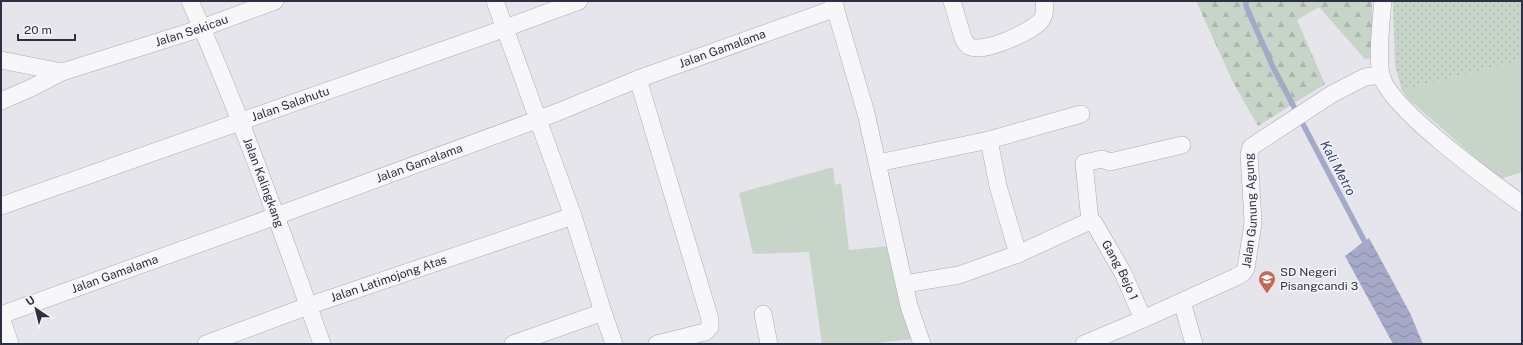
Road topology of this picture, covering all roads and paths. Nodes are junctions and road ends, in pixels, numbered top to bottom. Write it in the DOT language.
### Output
graph roads {
  1 [pos="190,1"];
  2 [pos="275,1"];
  3 [pos="495,1"];
  4 [pos="579,1"];
  5 [pos="952,1"];
  6 [pos="1044,1"];
  7 [pos="1382,1"];
  8 [pos="835,4"];
  9 [pos="202,28"];
  10 [pos="505,28"];
  11 [pos="1,60"];
  12 [pos="62,72"];
  13 [pos="1381,75"];
  14 [pos="638,79"];
  15 [pos="1,101"];
  16 [pos="1081,114"];
  17 [pos="539,119"];
  18 [pos="240,121"];
  19 [pos="990,140"];
  20 [pos="1182,145"];
  21 [pos="878,163"];
  22 [pos="1522,204"];
  23 [pos="1,206"];
  24 [pos="276,216"];
  25 [pos="573,216"];
  26 [pos="1092,222"];
  27 [pos="1018,254"];
  28 [pos="905,284"];
  29 [pos="1182,302"];
  30 [pos="308,306"];
  31 [pos="603,312"];
  32 [pos="763,314"];
  33 [pos="1,316"];
  34 [pos="1143,319"];
  35 [pos="1111,339"];
  36 [pos="10,344"];
  37 [pos="206,344"];
  38 [pos="322,344"];
  39 [pos="513,344"];
  40 [pos="614,344"];
  41 [pos="657,344"];
  42 [pos="769,344"];
  43 [pos="922,344"];
  44 [pos="1084,344"];
  45 [pos="1194,344"];
  1 -- 9 [label="street, Jalan Kalingkang"];
  2 -- 9 [label="street, Jalan Sekicau"];
  3 -- 10 [label="street"];
  4 -- 10 [label="street, Jalan Salahutu"];
  5 -- 6 [label="street"];
  7 -- 13 [label="street"];
  8 -- 14 [label="street, Jalan Gamalama"];
  8 -- 21 [label="street"];
  9 -- 12 [label="street, Jalan Sekicau"];
  9 -- 18 [label="street, Jalan Kalingkang"];
  10 -- 17 [label="street"];
  10 -- 18 [label="street, Jalan Salahutu"];
  11 -- 12 [label="street"];
  12 -- 15 [label="street, Jalan Sekicau"];
  13 -- 22 [label="street"];
  13 -- 29 [label="street, Jalan Gunung Agung"];
  14 -- 17 [label="street, Jalan Gamalama"];
  14 -- 41 [label="street"];
  16 -- 19 [label="street"];
  17 -- 24 [label="street, Jalan Gamalama"];
  17 -- 25 [label="street"];
  18 -- 23 [label="street, Jalan Salahutu"];
  18 -- 24 [label="street, Jalan Kalingkang"];
  19 -- 21 [label="street"];
  19 -- 27 [label="street"];
  20 -- 26 [label="street"];
  21 -- 28 [label="street"];
  24 -- 30 [label="street, Jalan Kalingkang"];
  24 -- 33 [label="street, Jalan Gamalama"];
  25 -- 30 [label="street, Jalan Latimojong Atas"];
  25 -- 31 [label="street"];
  26 -- 27 [label="street"];
  26 -- 34 [label="street, Gang Bejo 1"];
  27 -- 28 [label="street"];
  28 -- 43 [label="street"];
  29 -- 34 [label="street, Jalan Gunung Agung"];
  29 -- 45 [label="street"];
  30 -- 37 [label="street, Jalan Latimojong Atas"];
  30 -- 38 [label="street, Jalan Kalingkang"];
  31 -- 39 [label="street"];
  31 -- 40 [label="street"];
  32 -- 42 [label="street"];
  33 -- 36 [label="street"];
  34 -- 35 [label="street, Jalan Gunung Agung"];
  35 -- 44 [label="street, Jalan Gunung Agung"];
}
